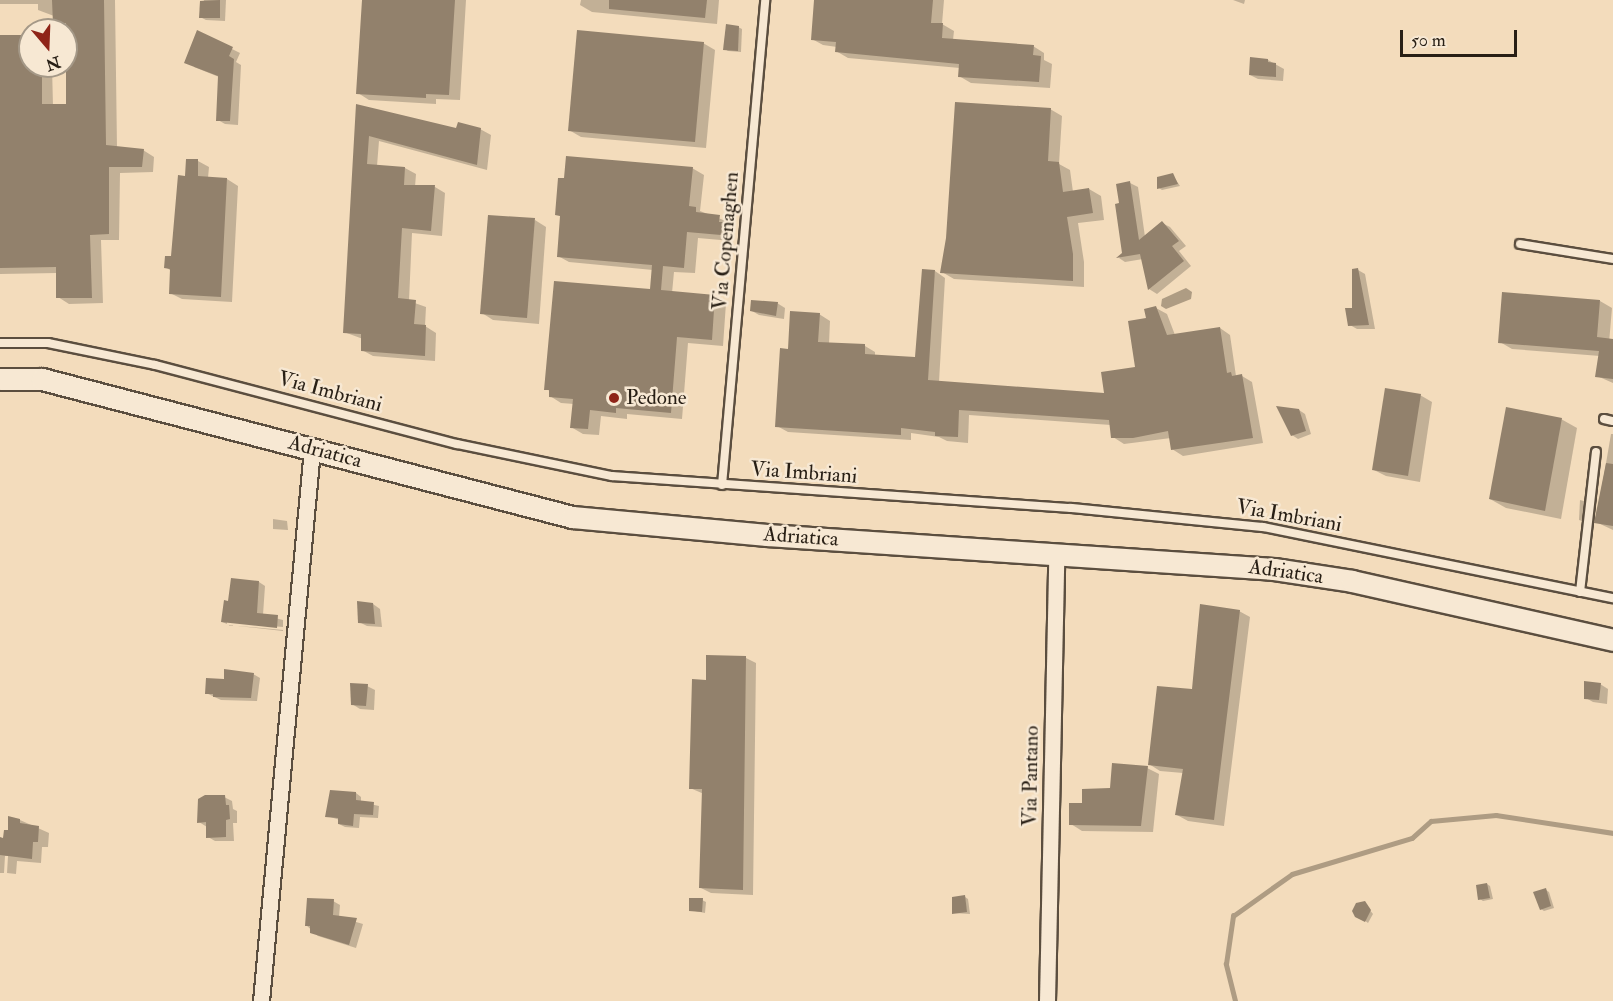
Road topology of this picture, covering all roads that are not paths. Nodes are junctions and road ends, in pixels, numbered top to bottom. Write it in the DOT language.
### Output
graph roads {
  1 [pos="765,0"];
  2 [pos="1520,244"];
  3 [pos="1613,259"];
  4 [pos="0,343"];
  5 [pos="0,379"];
  6 [pos="312,449"];
  7 [pos="1596,452"];
  8 [pos="722,485"];
  9 [pos="1056,553"];
  10 [pos="1580,592"];
  11 [pos="1613,598"];
  12 [pos="1613,640"];
  13 [pos="261,1001"];
  14 [pos="1047,1001"];
  1 -- 8 [label="lane, Via Copenaghen"];
  2 -- 3 [label="lane"];
  4 -- 8 [label="lane, Via Imbriani"];
  5 -- 6 [label="main road, Adriatica"];
  6 -- 9 [label="main road, Adriatica"];
  6 -- 13 [label="street"];
  7 -- 10 [label="lane"];
  8 -- 10 [label="lane, Via Imbriani"];
  9 -- 12 [label="main road, Adriatica"];
  9 -- 14 [label="street, Via Pantano"];
  10 -- 11 [label="lane, Via Imbriani"];
}
